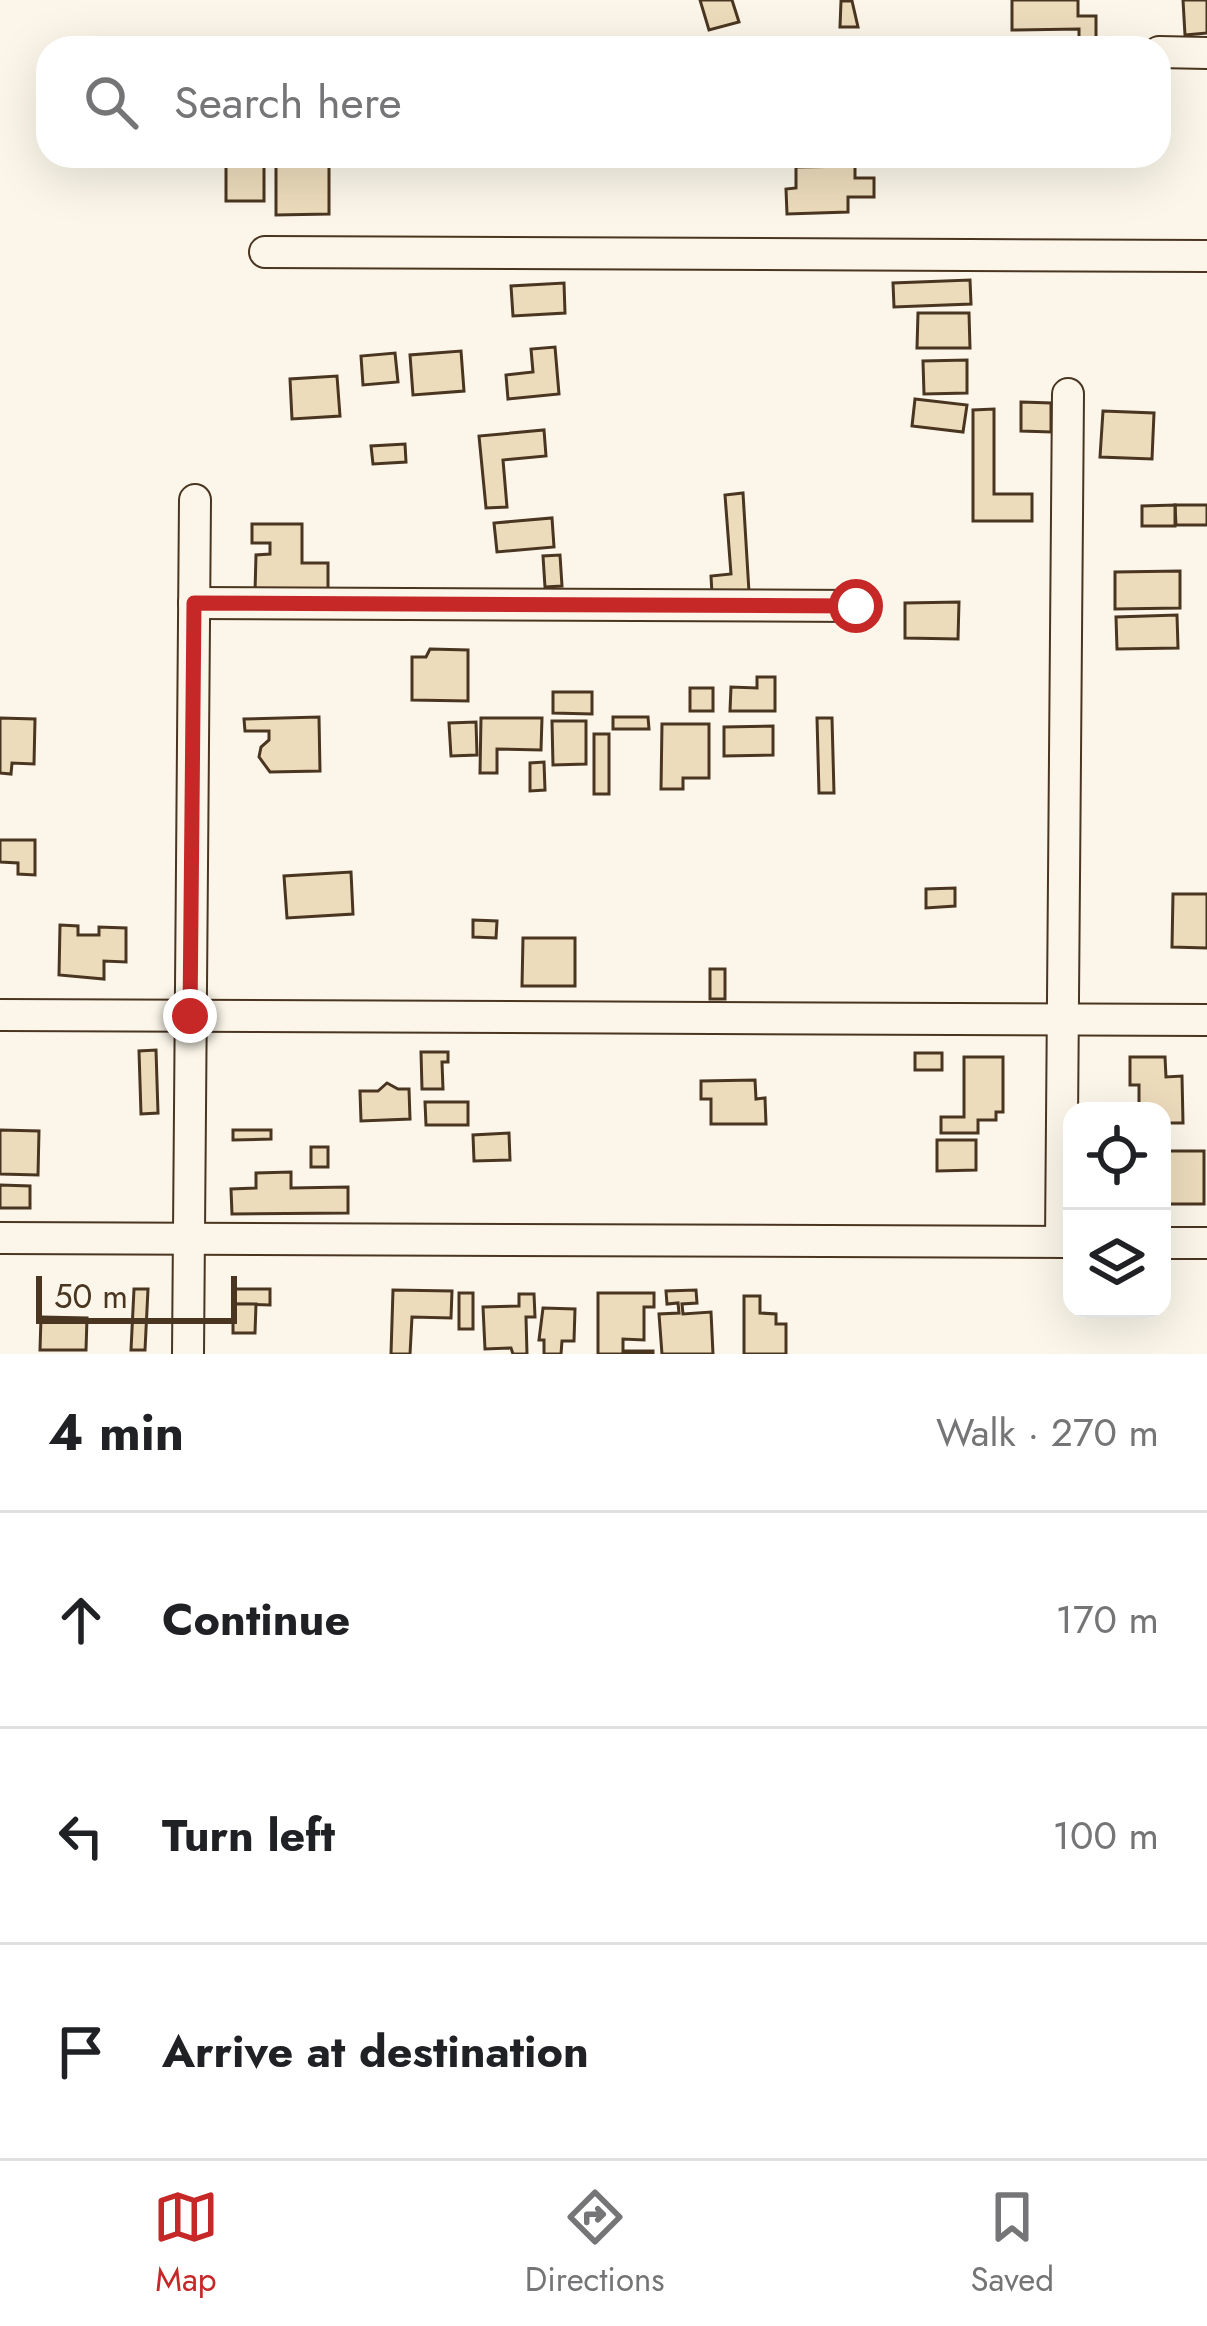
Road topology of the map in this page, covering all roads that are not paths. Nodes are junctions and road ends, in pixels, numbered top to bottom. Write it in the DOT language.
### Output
graph roads {
  1 [pos="1171,52"];
  2 [pos="1207,52"];
  3 [pos="265,252"];
  4 [pos="1207,256"];
  5 [pos="1068,394"];
  6 [pos="194,500"];
  7 [pos="194,603"];
  8 [pos="856,606"];
  9 [pos="0,1015"];
  10 [pos="190,1016"];
  11 [pos="1063,1019"];
  12 [pos="1207,1020"];
  13 [pos="1066,1210"];
  14 [pos="0,1238"];
  15 [pos="189,1238"];
  16 [pos="1063,1242"];
  17 [pos="1171,1243"];
  18 [pos="1207,1243"];
  19 [pos="188,1354"];
  1 -- 2 [label="street"];
  3 -- 4 [label="street"];
  5 -- 11 [label="street"];
  6 -- 7 [label="street"];
  7 -- 8 [label="street"];
  7 -- 10 [label="street"];
  9 -- 10 [label="street"];
  10 -- 11 [label="street"];
  10 -- 15 [label="street"];
  11 -- 12 [label="street"];
  11 -- 13 [label="street"];
  14 -- 15 [label="street"];
  15 -- 16 [label="street"];
  15 -- 19 [label="street"];
  17 -- 18 [label="street"];
}
